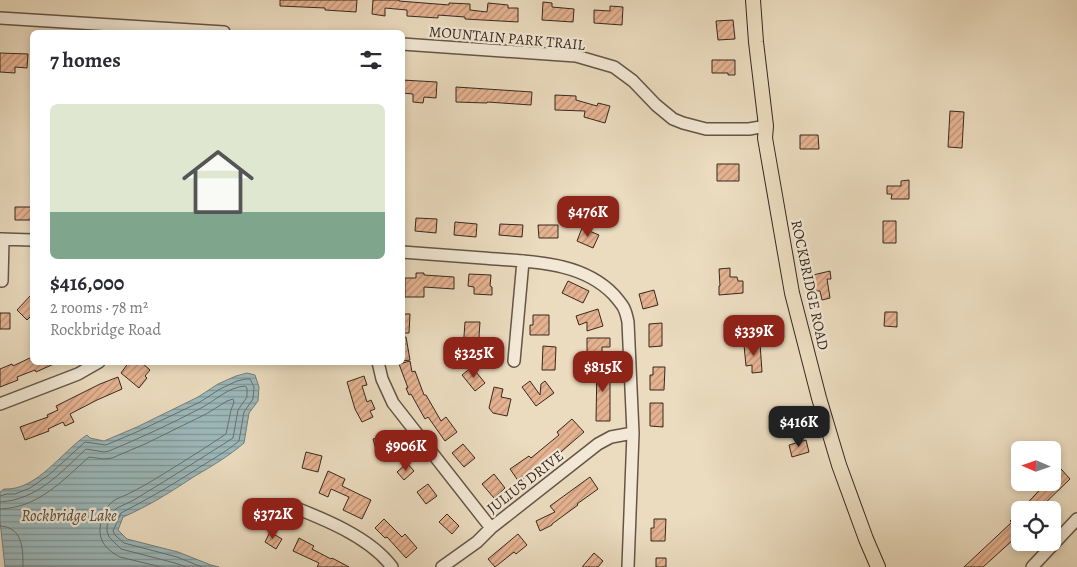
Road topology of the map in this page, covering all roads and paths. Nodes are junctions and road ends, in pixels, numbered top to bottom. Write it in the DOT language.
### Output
graph roads {
  1 [pos="752,0"];
  2 [pos="0,18"];
  3 [pos="192,30"];
  4 [pos="405,44"];
  5 [pos="766,126"];
  6 [pos="1,239"];
  7 [pos="30,240"];
  8 [pos="405,252"];
  9 [pos="523,261"];
  10 [pos="2,280"];
  11 [pos="514,361"];
  12 [pos="94,365"];
  13 [pos="379,365"];
  14 [pos="0,404"];
  15 [pos="633,433"];
  16 [pos="288,504"];
  17 [pos="1077,519"];
  18 [pos="491,528"];
  19 [pos="392,567"];
  20 [pos="442,567"];
  21 [pos="628,567"];
  22 [pos="878,567"];
  23 [pos="1032,567"];
  1 -- 5 [label="main road, ROCKBRIDGE ROAD"];
  2 -- 3 [label="street"];
  4 -- 5 [label="street, MOUNTAIN PARK TRAIL"];
  5 -- 22 [label="main road, ROCKBRIDGE ROAD"];
  6 -- 7 [label="street"];
  6 -- 10 [label="street"];
  8 -- 9 [label="street"];
  9 -- 11 [label="street"];
  9 -- 15 [label="street"];
  12 -- 14 [label="street"];
  13 -- 18 [label="street"];
  15 -- 18 [label="street, JULIUS DRIVE"];
  15 -- 21 [label="street"];
  16 -- 19 [label="street"];
  17 -- 23 [label="street"];
  18 -- 20 [label="street, JULIUS DRIVE"];
}
